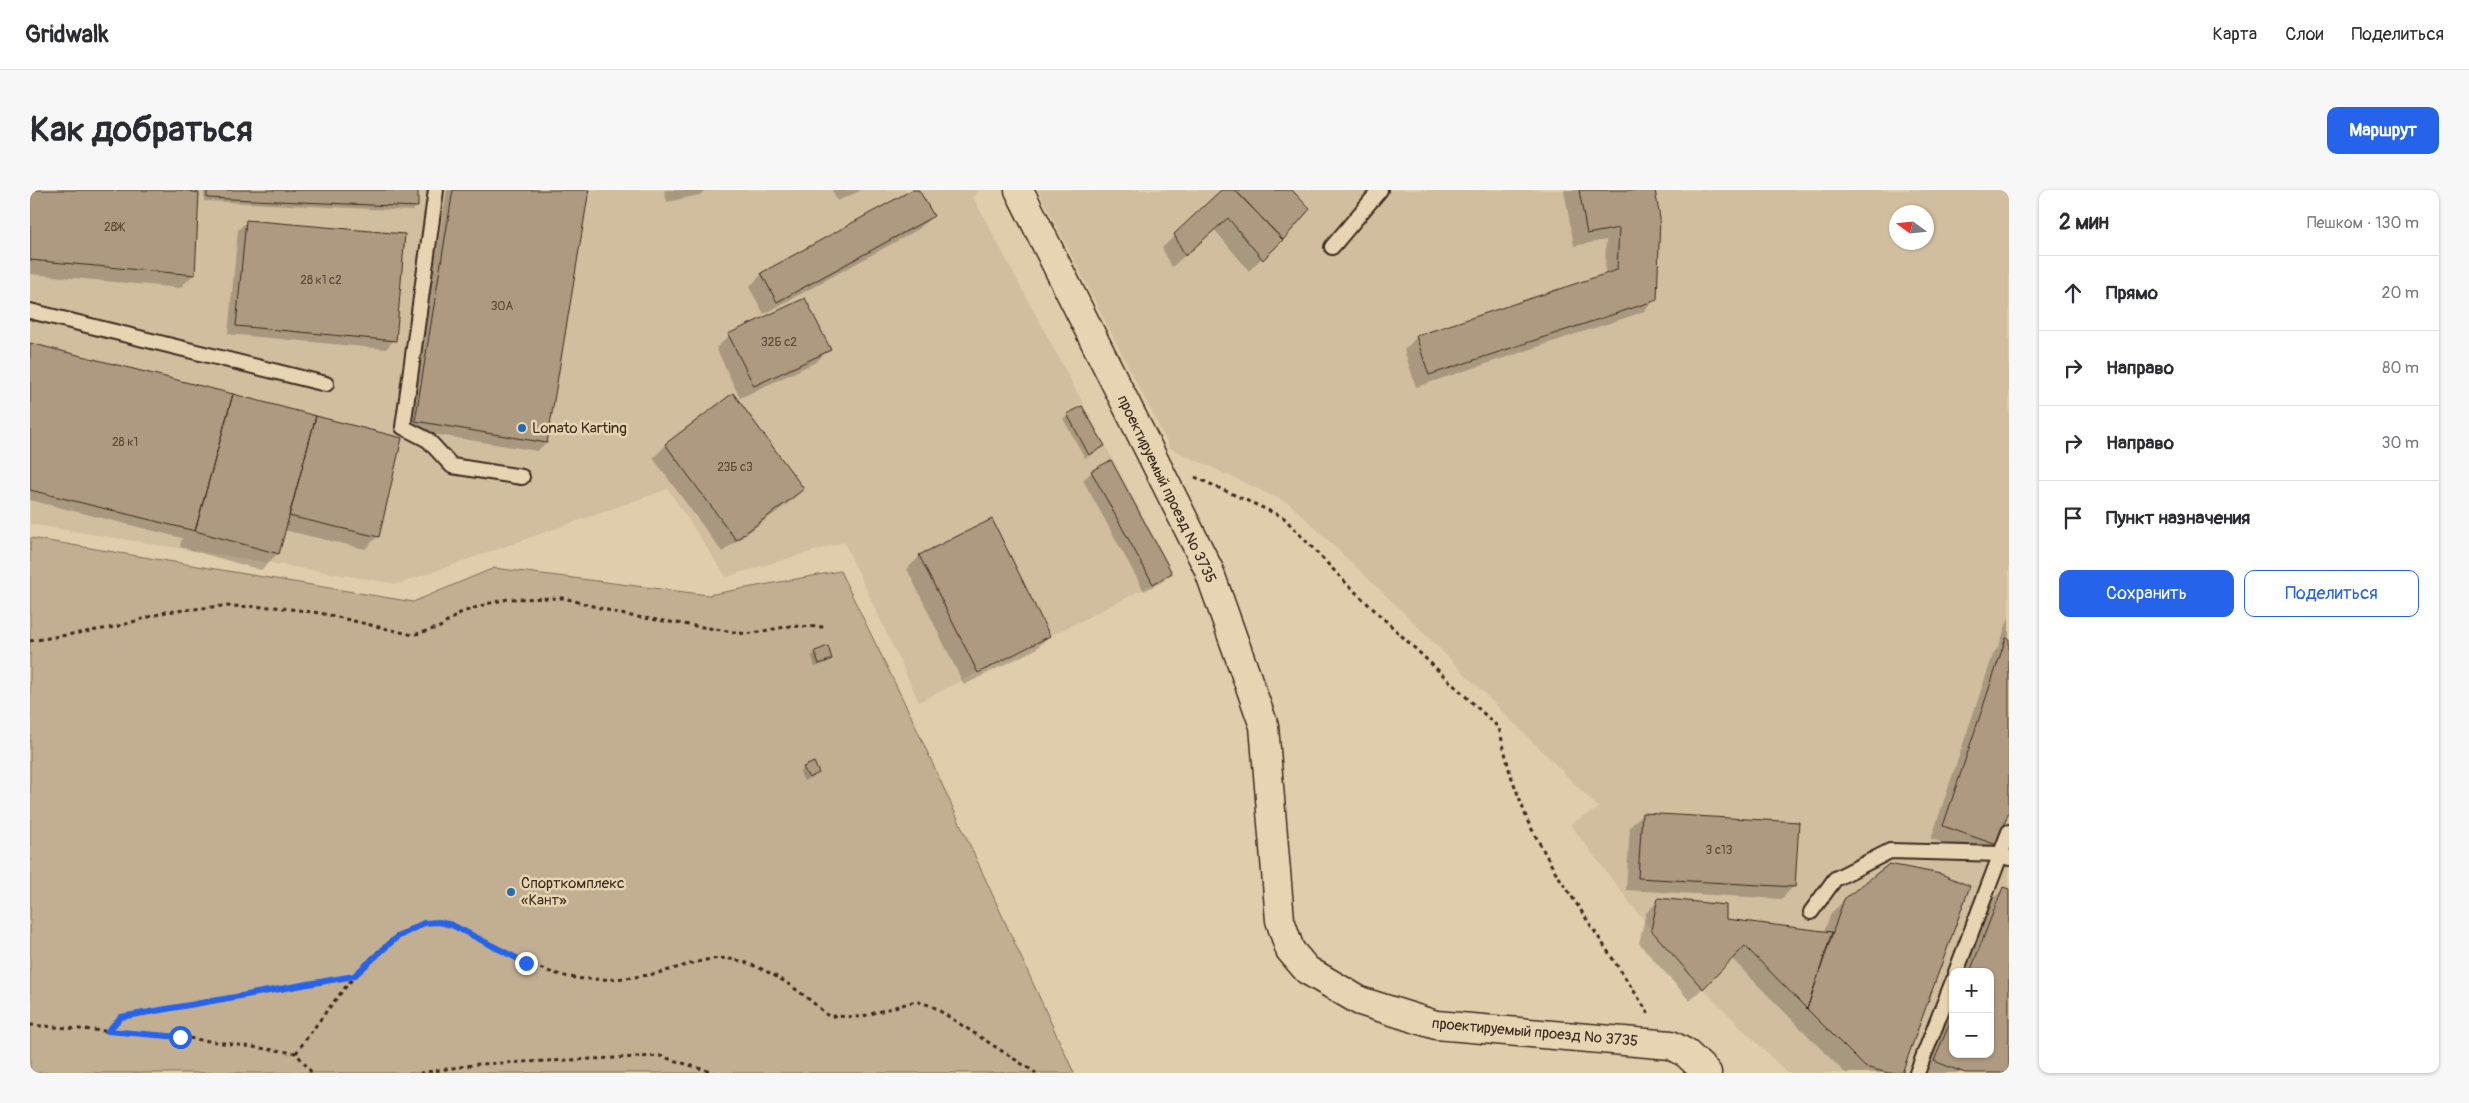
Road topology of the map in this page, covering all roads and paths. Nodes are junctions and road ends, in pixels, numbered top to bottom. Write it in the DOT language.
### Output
graph roads {
  1 [pos="436,190"];
  2 [pos="1020,190"];
  3 [pos="1380,190"];
  4 [pos="1332,247"];
  5 [pos="30,311"];
  6 [pos="326,384"];
  7 [pos="1152,457"];
  8 [pos="522,478"];
  9 [pos="824,627"];
  10 [pos="30,641"];
  11 [pos="2009,832"];
  12 [pos="2005,856"];
  13 [pos="1811,912"];
  14 [pos="1958,968"];
  15 [pos="354,976"];
  16 [pos="1949,990"];
  17 [pos="30,1025"];
  18 [pos="108,1031"];
  19 [pos="1671,1045"];
  20 [pos="296,1053"];
  21 [pos="420,1072"];
  22 [pos="312,1073"];
  23 [pos="716,1073"];
  24 [pos="1036,1073"];
  25 [pos="1707,1073"];
  26 [pos="1917,1073"];
  1 -- 8 [label="lane"];
  2 -- 7 [label="street, проектируемый проезд № 3735"];
  3 -- 4 [label="lane"];
  5 -- 6 [label="lane"];
  7 -- 19 [label="path"];
  7 -- 19 [label="street, проектируемый проезд № 3735"];
  9 -- 10 [label="path"];
  11 -- 12 [label="lane"];
  12 -- 13 [label="lane"];
  12 -- 14 [label="lane"];
  15 -- 18 [label="path"];
  15 -- 20 [label="path"];
  15 -- 24 [label="path"];
  16 -- 26 [label="lane"];
  17 -- 18 [label="path"];
  18 -- 20 [label="path"];
  19 -- 25 [label="street, проектируемый проезд № 3735"];
  20 -- 22 [label="path"];
  21 -- 23 [label="path"];
}
